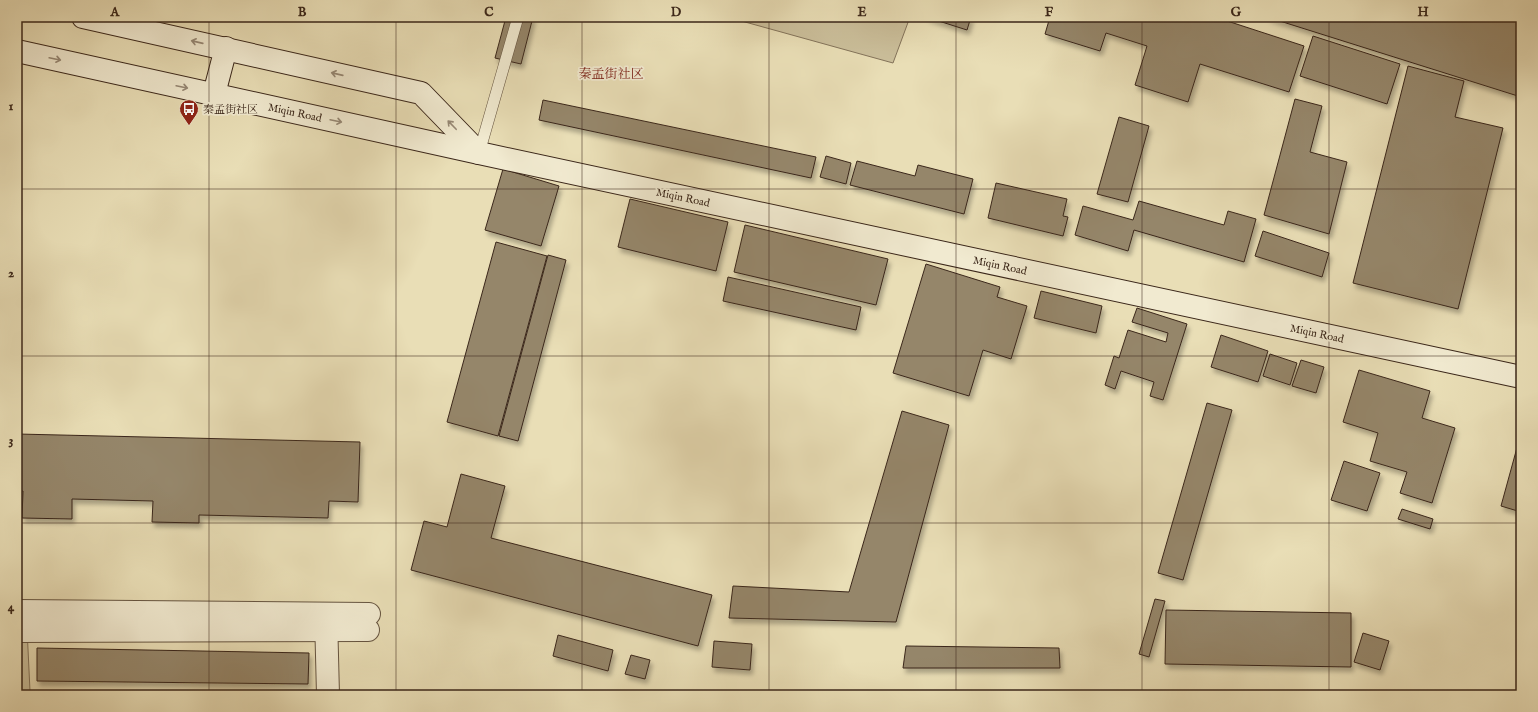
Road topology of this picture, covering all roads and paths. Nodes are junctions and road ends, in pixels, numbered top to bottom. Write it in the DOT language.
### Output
graph roads {
  1 [pos="83,17"];
  2 [pos="518,17"];
  3 [pos="226,48"];
  4 [pos="17,50"];
  5 [pos="214,94"];
  6 [pos="479,153"];
  7 [pos="1521,377"];
  8 [pos="17,611"];
  9 [pos="326,622"];
  10 [pos="369,622"];
  11 [pos="17,631"];
  12 [pos="328,695"];
  3 -- 1 [label="street, one-way"];
  2 -- 6 [label="lane"];
  3 -- 5 [label="street"];
  6 -- 3 [label="street, one-way"];
  4 -- 5 [label="street, Miqin Road, one-way"];
  5 -- 6 [label="street, Miqin Road, one-way"];
  6 -- 7 [label="street, Miqin Road"];
  8 -- 9 [label="street"];
  9 -- 10 [label="street"];
  9 -- 11 [label="street"];
  9 -- 12 [label="street"];
}
